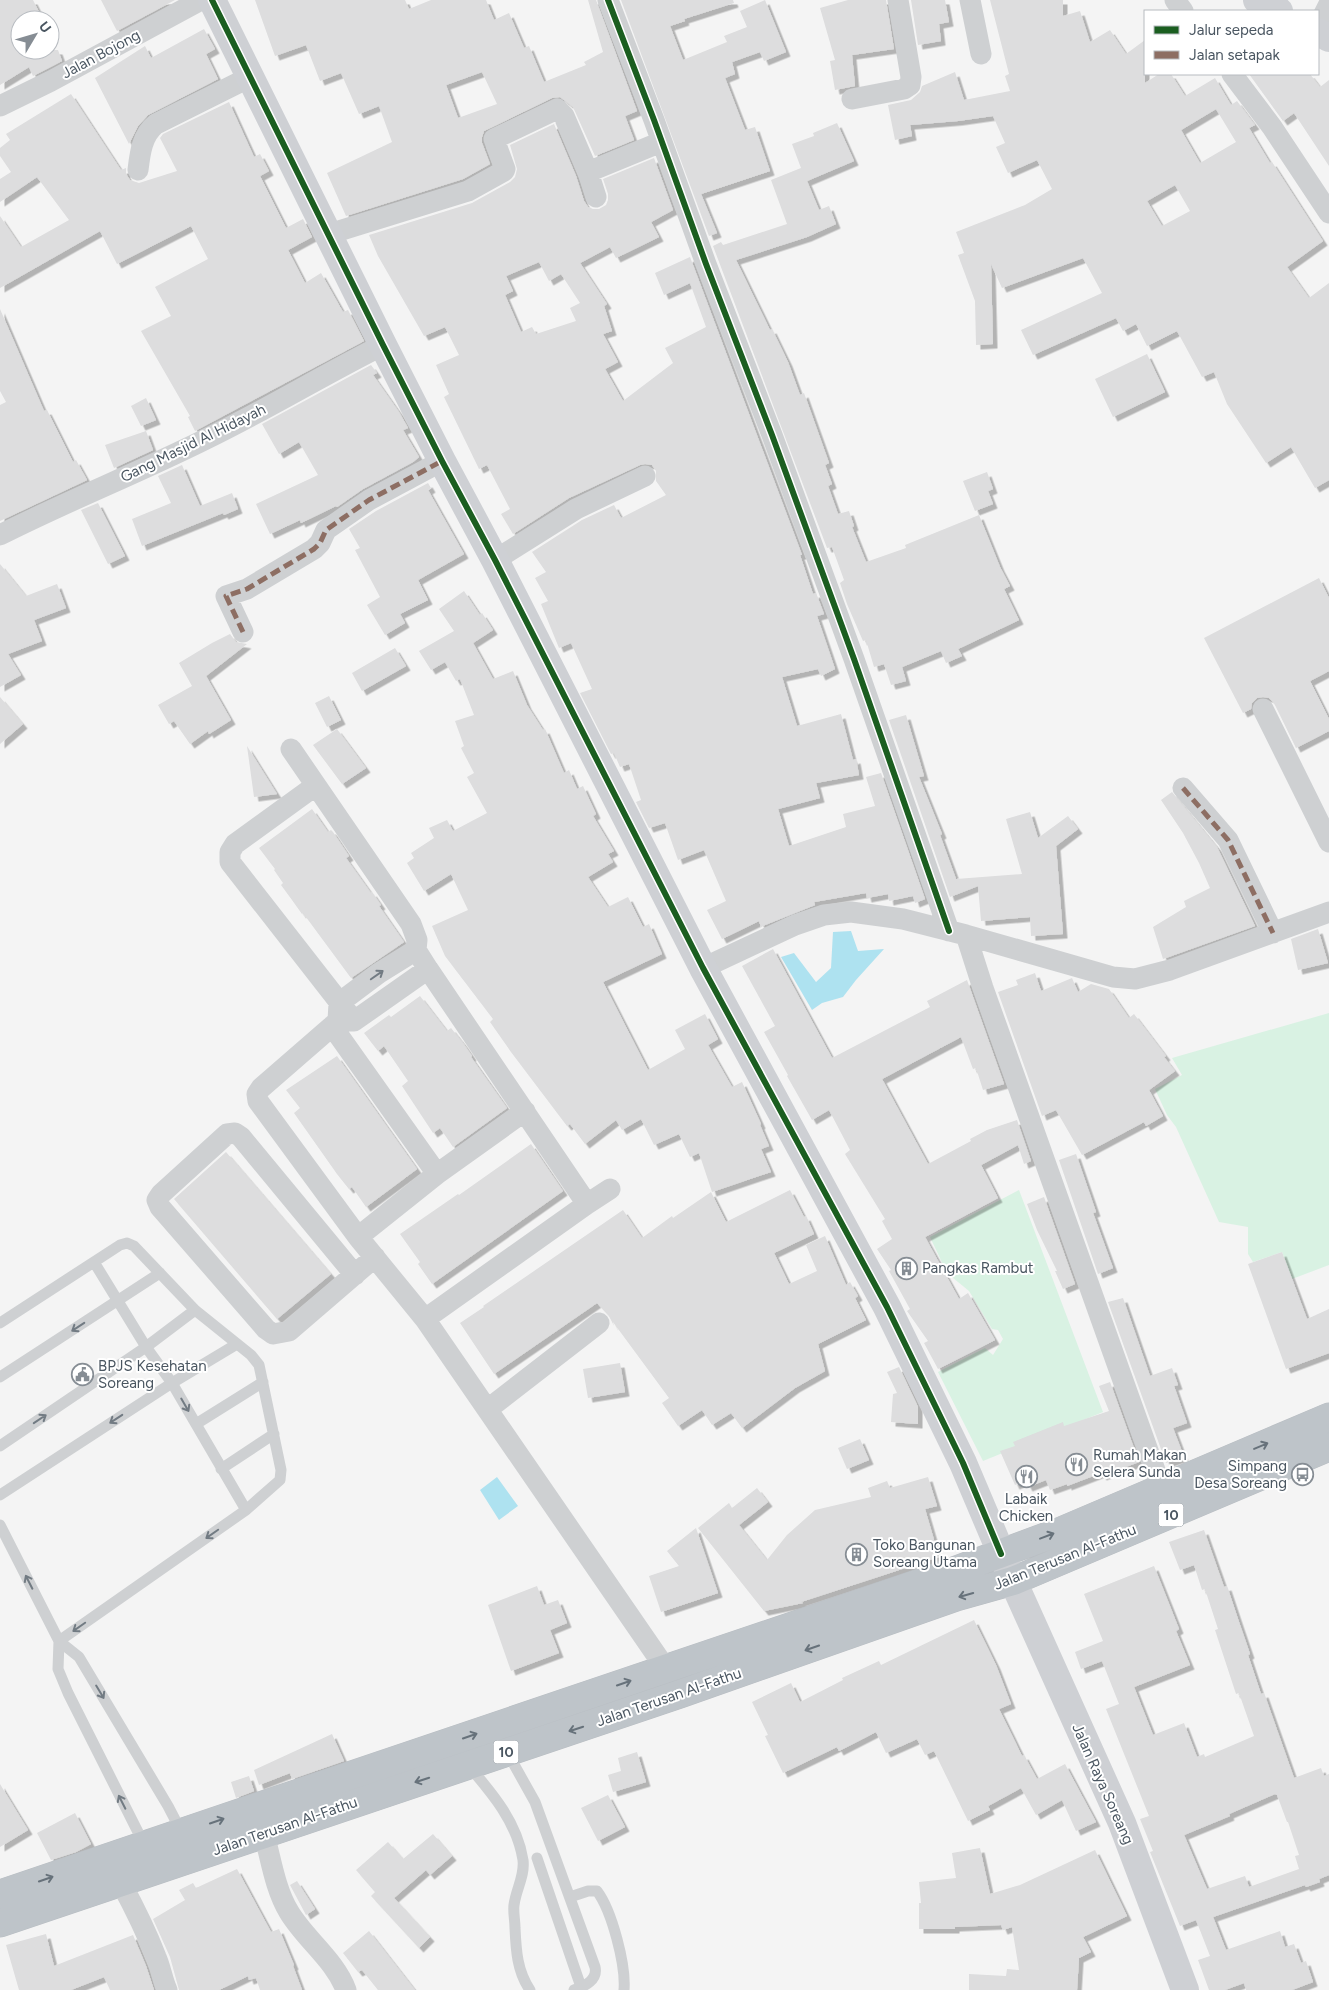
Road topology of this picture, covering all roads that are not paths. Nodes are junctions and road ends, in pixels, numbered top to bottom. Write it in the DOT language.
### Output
graph roads {
  1 [pos="201,0"];
  2 [pos="212,0"];
  3 [pos="608,0"];
  4 [pos="898,0"];
  5 [pos="970,0"];
  6 [pos="1175,0"];
  7 [pos="1257,0"];
  8 [pos="1329,4"];
  9 [pos="1183,10"];
  10 [pos="1277,10"];
  11 [pos="1319,24"];
  12 [pos="981,54"];
  13 [pos="1233,75"];
  14 [pos="250,76"];
  15 [pos="852,99"];
  16 [pos="0,106"];
  17 [pos="661,142"];
  18 [pos="138,170"];
  19 [pos="588,172"];
  20 [pos="596,197"];
  21 [pos="1329,213"];
  22 [pos="329,234"];
  23 [pos="383,345"];
  24 [pos="442,461"];
  25 [pos="645,476"];
  26 [pos="0,535"];
  27 [pos="496,560"];
  28 [pos="243,632"];
  29 [pos="1263,709"];
  30 [pos="291,749"];
  31 [pos="315,786"];
  32 [pos="1183,788"];
  33 [pos="1329,842"];
  34 [pos="1329,912"];
  35 [pos="957,933"];
  36 [pos="1273,933"];
  37 [pos="416,950"];
  38 [pos="702,968"];
  39 [pos="428,969"];
  40 [pos="341,1018"];
  41 [pos="525,1111"];
  42 [pos="437,1174"];
  43 [pos="610,1189"];
  44 [pos="587,1204"];
  45 [pos="358,1237"];
  46 [pos="375,1257"];
  47 [pos="94,1262"];
  48 [pos="160,1273"];
  49 [pos="355,1275"];
  50 [pos="118,1300"];
  51 [pos="195,1310"];
  52 [pos="425,1319"];
  53 [pos="0,1323"];
  54 [pos="599,1323"];
  55 [pos="237,1344"];
  56 [pos="146,1347"];
  57 [pos="0,1377"];
  58 [pos="263,1382"];
  59 [pos="172,1383"];
  60 [pos="488,1409"];
  61 [pos="1329,1417"];
  62 [pos="196,1424"];
  63 [pos="274,1434"];
  64 [pos="0,1446"];
  65 [pos="1328,1451"];
  66 [pos="221,1469"];
  67 [pos="1161,1487"];
  68 [pos="0,1495"];
  69 [pos="246,1510"];
  70 [pos="0,1525"];
  71 [pos="1001,1554"];
  72 [pos="1012,1581"];
  73 [pos="59,1641"];
  74 [pos="666,1669"];
  75 [pos="507,1752"];
  76 [pos="468,1765"];
  77 [pos="182,1833"];
  78 [pos="264,1834"];
  79 [pos="145,1846"];
  80 [pos="555,1854"];
  81 [pos="537,1858"];
  82 [pos="523,1861"];
  83 [pos="156,1871"];
  84 [pos="121,1883"];
  85 [pos="0,1894"];
  86 [pos="570,1897"];
  87 [pos="0,1923"];
  88 [pos="578,1989"];
  89 [pos="168,1990"];
  90 [pos="346,1990"];
  91 [pos="530,1990"];
  92 [pos="624,1990"];
  93 [pos="1185,1990"];
  1 -- 16 [label="street, Jalan Bojong"];
  2 -- 14 [label="street, Jalan Raya Soreang"];
  3 -- 17 [label="street"];
  4 -- 15 [label="street"];
  5 -- 12 [label="street"];
  6 -- 9 [label="street"];
  7 -- 10 [label="street"];
  8 -- 11 [label="street"];
  13 -- 21 [label="street"];
  14 -- 18 [label="street"];
  14 -- 22 [label="street, Jalan Raya Soreang"];
  17 -- 19 [label="street"];
  17 -- 35 [label="street"];
  19 -- 20 [label="street"];
  19 -- 22 [label="street"];
  22 -- 23 [label="street, Jalan Raya Soreang"];
  23 -- 24 [label="street, Jalan Raya Soreang"];
  23 -- 26 [label="street, Gang Masjid Al Hidayah"];
  24 -- 27 [label="street, Jalan Raya Soreang"];
  24 -- 28 [label="street"];
  25 -- 27 [label="street"];
  27 -- 38 [label="street, Jalan Raya Soreang"];
  29 -- 33 [label="street"];
  30 -- 31 [label="street"];
  31 -- 37 [label="street"];
  31 -- 40 [label="street"];
  32 -- 36 [label="street"];
  34 -- 36 [label="street"];
  35 -- 36 [label="street"];
  35 -- 38 [label="street"];
  35 -- 67 [label="street"];
  37 -- 39 [label="street"];
  40 -- 37 [label="street, one-way"];
  38 -- 71 [label="street, Jalan Raya Soreang"];
  39 -- 40 [label="street"];
  39 -- 41 [label="street"];
  40 -- 42 [label="street"];
  40 -- 45 [label="street"];
  41 -- 42 [label="street"];
  41 -- 44 [label="street"];
  42 -- 45 [label="street"];
  43 -- 44 [label="street"];
  44 -- 52 [label="street"];
  45 -- 46 [label="street"];
  46 -- 49 [label="street"];
  46 -- 52 [label="street"];
  47 -- 48 [label="lane"];
  47 -- 50 [label="lane"];
  47 -- 53 [label="lane"];
  48 -- 50 [label="lane"];
  48 -- 51 [label="lane"];
  49 -- 49 [label="street"];
  50 -- 56 [label="lane"];
  50 -- 57 [label="lane, one-way"];
  51 -- 55 [label="lane"];
  51 -- 56 [label="lane"];
  52 -- 60 [label="street"];
  54 -- 60 [label="street"];
  55 -- 58 [label="lane"];
  55 -- 59 [label="lane"];
  56 -- 59 [label="lane"];
  64 -- 56 [label="lane, one-way"];
  58 -- 62 [label="lane"];
  58 -- 63 [label="lane"];
  59 -- 62 [label="lane, one-way"];
  59 -- 68 [label="lane, one-way"];
  60 -- 74 [label="street"];
  67 -- 61 [label="highway, Jalan Terusan Al-Fathu / 10, one-way"];
  62 -- 66 [label="lane"];
  63 -- 66 [label="lane"];
  63 -- 69 [label="lane"];
  65 -- 72 [label="highway, Jalan Terusan Al-Fathu / 10"];
  66 -- 69 [label="lane"];
  71 -- 67 [label="highway, Jalan Terusan Al-Fathu / 10, one-way"];
  69 -- 73 [label="lane, one-way"];
  73 -- 70 [label="lane, one-way"];
  71 -- 72 [label="street, Jalan Raya Soreang"];
  71 -- 74 [label="highway, Jalan Terusan Al-Fathu / 10"];
  72 -- 75 [label="highway, Jalan Terusan Al-Fathu / 10, one-way"];
  72 -- 93 [label="street, Jalan Raya Soreang"];
  73 -- 77 [label="lane, one-way"];
  79 -- 73 [label="lane, one-way"];
  77 -- 74 [label="highway, Jalan Terusan Al-Fathu / 10, one-way"];
  75 -- 76 [label="highway, Jalan Terusan Al-Fathu / 10"];
  75 -- 80 [label="lane"];
  76 -- 78 [label="highway, Jalan Terusan Al-Fathu / 10, one-way"];
  76 -- 82 [label="lane"];
  77 -- 79 [label="highway, Jalan Terusan Al-Fathu / 10"];
  78 -- 83 [label="highway, Jalan Terusan Al-Fathu / 10"];
  78 -- 90 [label="street"];
  79 -- 83 [label="highway"];
  85 -- 79 [label="highway, Jalan Terusan Al-Fathu / 10, one-way"];
  80 -- 81 [label="lane"];
  80 -- 86 [label="lane"];
  81 -- 82 [label="lane"];
  81 -- 88 [label="lane"];
  82 -- 91 [label="lane"];
  83 -- 84 [label="highway, Jalan Terusan Al-Fathu / 10"];
  84 -- 87 [label="highway, Jalan Terusan Al-Fathu / 10"];
  84 -- 89 [label="street"];
  86 -- 88 [label="lane"];
  86 -- 92 [label="lane"];
}
